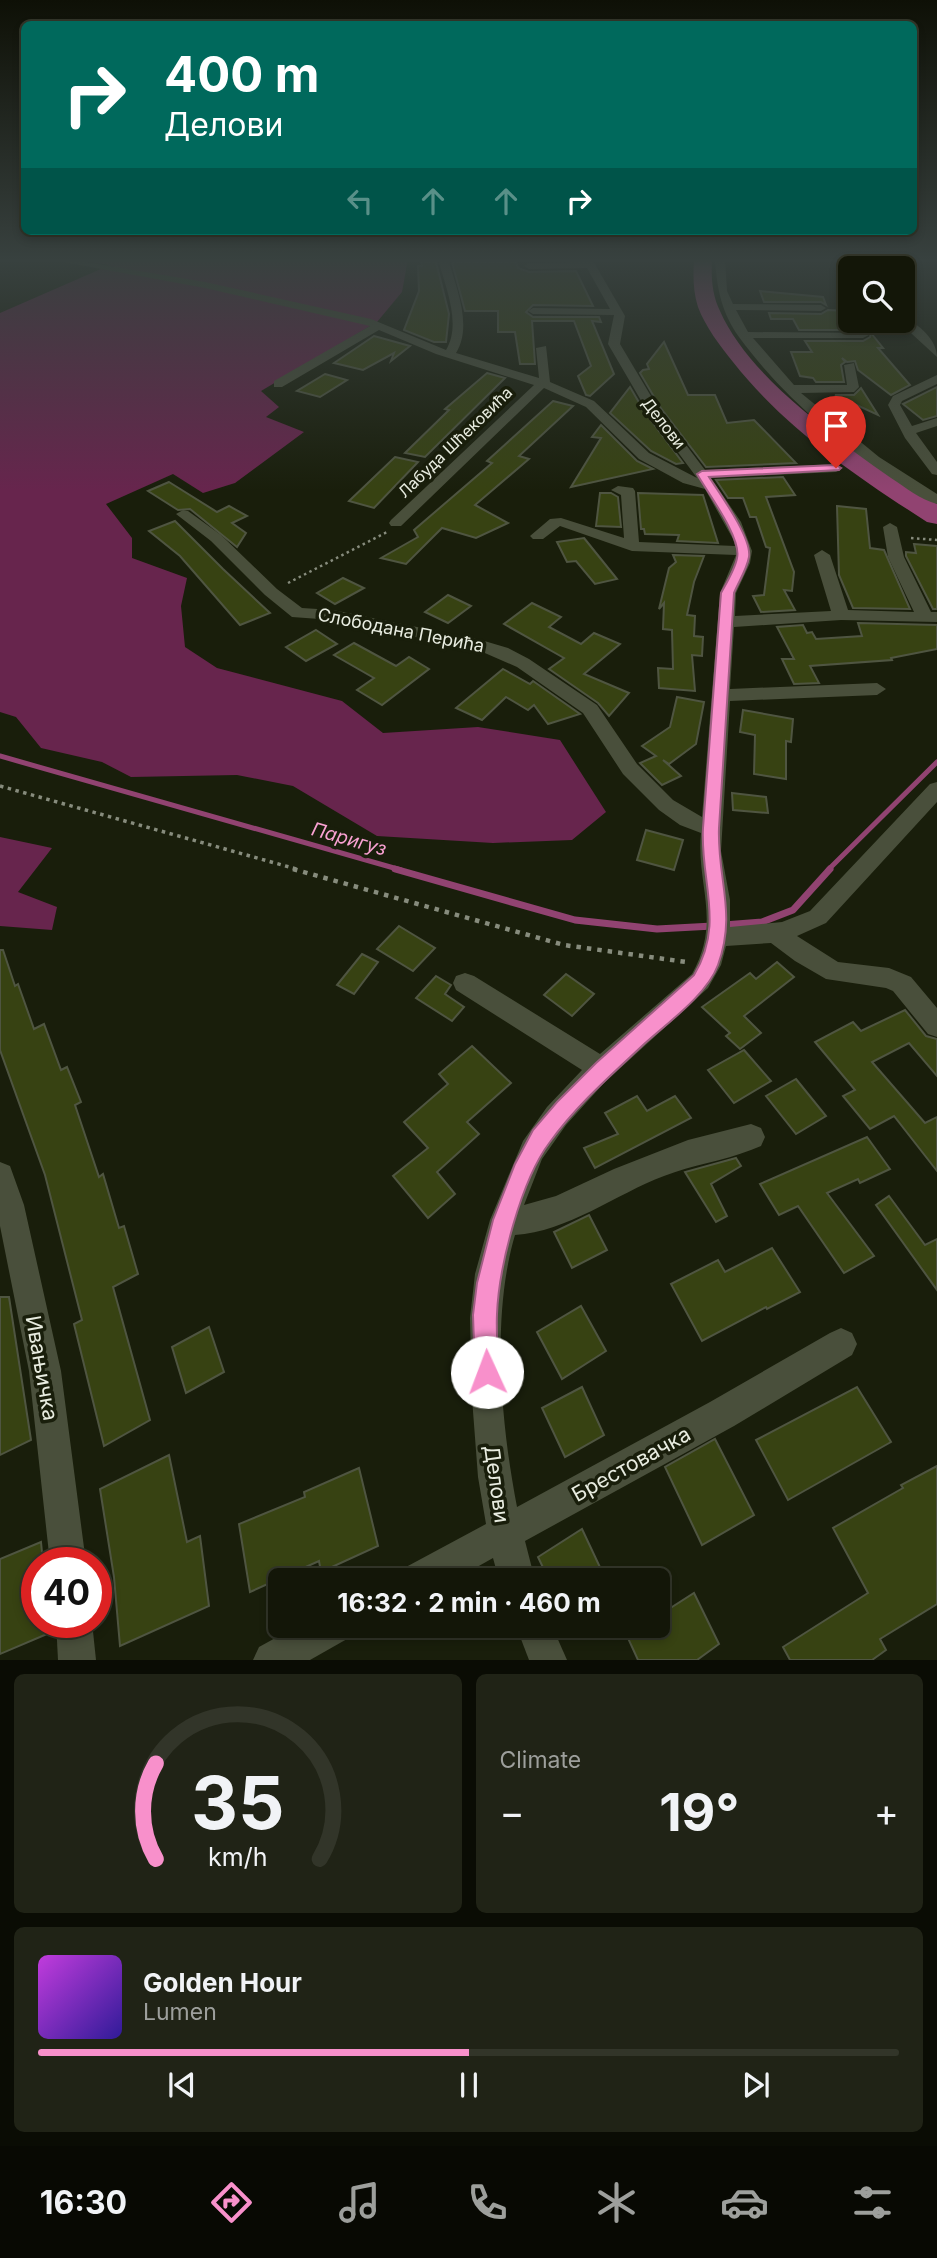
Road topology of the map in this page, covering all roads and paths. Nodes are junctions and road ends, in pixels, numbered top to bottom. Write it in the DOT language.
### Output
graph roads {
  1 [pos="359,336"];
  2 [pos="406,336"];
  3 [pos="455,336"];
  4 [pos="616,336"];
  5 [pos="744,336"];
  6 [pos="920,336"];
  7 [pos="542,348"];
  8 [pos="936,352"];
  9 [pos="449,355"];
  10 [pos="850,365"];
  11 [pos="937,379"];
  12 [pos="543,383"];
  13 [pos="278,384"];
  14 [pos="790,389"];
  15 [pos="937,422"];
  16 [pos="908,431"];
  17 [pos="836,468"];
  18 [pos="937,471"];
  19 [pos="706,480"];
  20 [pos="618,490"];
  21 [pos="937,500"];
  22 [pos="183,514"];
  23 [pos="396,523"];
  24 [pos="891,532"];
  25 [pos="538,536"];
  26 [pos="937,540"];
  27 [pos="632,546"];
  28 [pos="744,551"];
  29 [pos="822,555"];
  30 [pos="271,592"];
  31 [pos="841,615"];
  32 [pos="931,616"];
  33 [pos="726,622"];
  34 [pos="877,689"];
  35 [pos="722,695"];
  36 [pos="0,786"];
  37 [pos="937,789"];
  38 [pos="711,828"];
  39 [pos="718,934"];
  40 [pos="776,934"];
  41 [pos="709,965"];
  42 [pos="465,983"];
  43 [pos="937,1026"];
  44 [pos="603,1070"];
  45 [pos="751,1137"];
  46 [pos="0,1176"];
  47 [pos="504,1220"];
  48 [pos="841,1344"];
  49 [pos="504,1534"];
  50 [pos="66,1547"];
  51 [pos="441,1568"];
  52 [pos="514,1568"];
  53 [pos="75,1638"];
  54 [pos="312,1638"];
  55 [pos="539,1638"];
  56 [pos="77,1660"];
  57 [pos="272,1660"];
  58 [pos="548,1660"];
  1 -- 13 [label="street"];
  2 -- 9 [label="street"];
  3 -- 9 [label="street"];
  4 -- 19 [label="street, Делови"];
  5 -- 14 [label="street"];
  6 -- 8 [label="street"];
  7 -- 12 [label="street"];
  9 -- 12 [label="street"];
  10 -- 14 [label="street"];
  11 -- 16 [label="street"];
  12 -- 19 [label="street"];
  12 -- 23 [label="street, Лабуда Шћековића"];
  14 -- 21 [label="street"];
  15 -- 16 [label="street"];
  16 -- 18 [label="street"];
  17 -- 19 [label="street"];
  19 -- 28 [label="street, Делови"];
  20 -- 27 [label="street"];
  22 -- 30 [label="street, Слободана Перића"];
  23 -- 30 [label="path"];
  24 -- 26 [label="path"];
  24 -- 32 [label="street"];
  25 -- 27 [label="street"];
  27 -- 28 [label="street"];
  28 -- 33 [label="street, Делови"];
  29 -- 31 [label="street"];
  30 -- 38 [label="street, Слободана Перића"];
  31 -- 32 [label="street"];
  31 -- 33 [label="street"];
  33 -- 35 [label="street, Делови"];
  34 -- 35 [label="street"];
  35 -- 38 [label="street, Делови"];
  36 -- 41 [label="path"];
  37 -- 40 [label="street"];
  38 -- 39 [label="street, Делови"];
  39 -- 40 [label="street"];
  39 -- 41 [label="street, Делови"];
  40 -- 43 [label="street"];
  41 -- 44 [label="street, Делови"];
  42 -- 44 [label="street"];
  44 -- 47 [label="street, Делови"];
  45 -- 47 [label="street"];
  46 -- 50 [label="street, Ивањичка"];
  47 -- 49 [label="street, Делови"];
  48 -- 49 [label="street, Брестовачка"];
  49 -- 51 [label="street, Брестовачка"];
  49 -- 52 [label="street, Делови"];
  53 -- 56 [label="street"];
  54 -- 57 [label="street"];
  55 -- 58 [label="street"];
}
